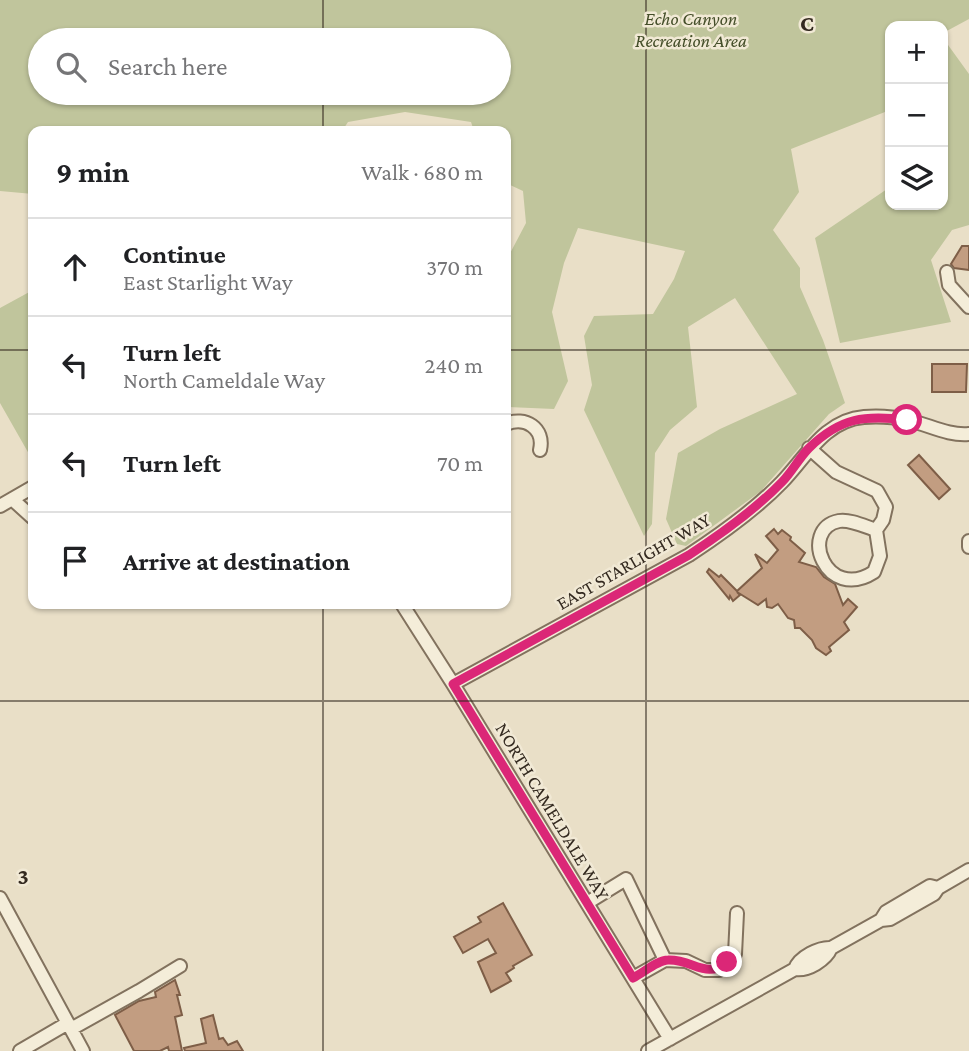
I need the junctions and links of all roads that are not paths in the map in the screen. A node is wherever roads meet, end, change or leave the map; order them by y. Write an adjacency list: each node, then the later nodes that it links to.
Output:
1 (947, 272): 2 (street)
2 (969, 307)
3 (511, 422): 6 (street)
4 (969, 436): 5 (street, EAST STARLIGHT WAY)
5 (809, 448): 10 (street); 14 (street, EAST STARLIGHT WAY)
6 (540, 450)
7 (28, 490): 8 (street)
8 (6, 502): 9 (street)
9 (28, 515)
10 (876, 530): 10 (street)
11 (969, 541): 12 (street)
12 (969, 547)
13 (405, 609): 14 (street, NORTH CAMELDALE WAY)
14 (453, 684): 17 (street, NORTH CAMELDALE WAY)
15 (969, 870): 23 (street)
16 (0, 898): 22 (street)
17 (587, 902): 19 (street); 21 (street, NORTH CAMELDALE WAY)
18 (737, 913): 19 (street)
19 (665, 960): 21 (street)
20 (180, 966): 22 (street)
21 (633, 978): 23 (street, NORTH CAMELDALE WAY)
22 (69, 1026): 24 (street); 25 (street)
23 (670, 1039): 26 (street)
24 (20, 1051)
25 (83, 1051)
26 (648, 1051)

